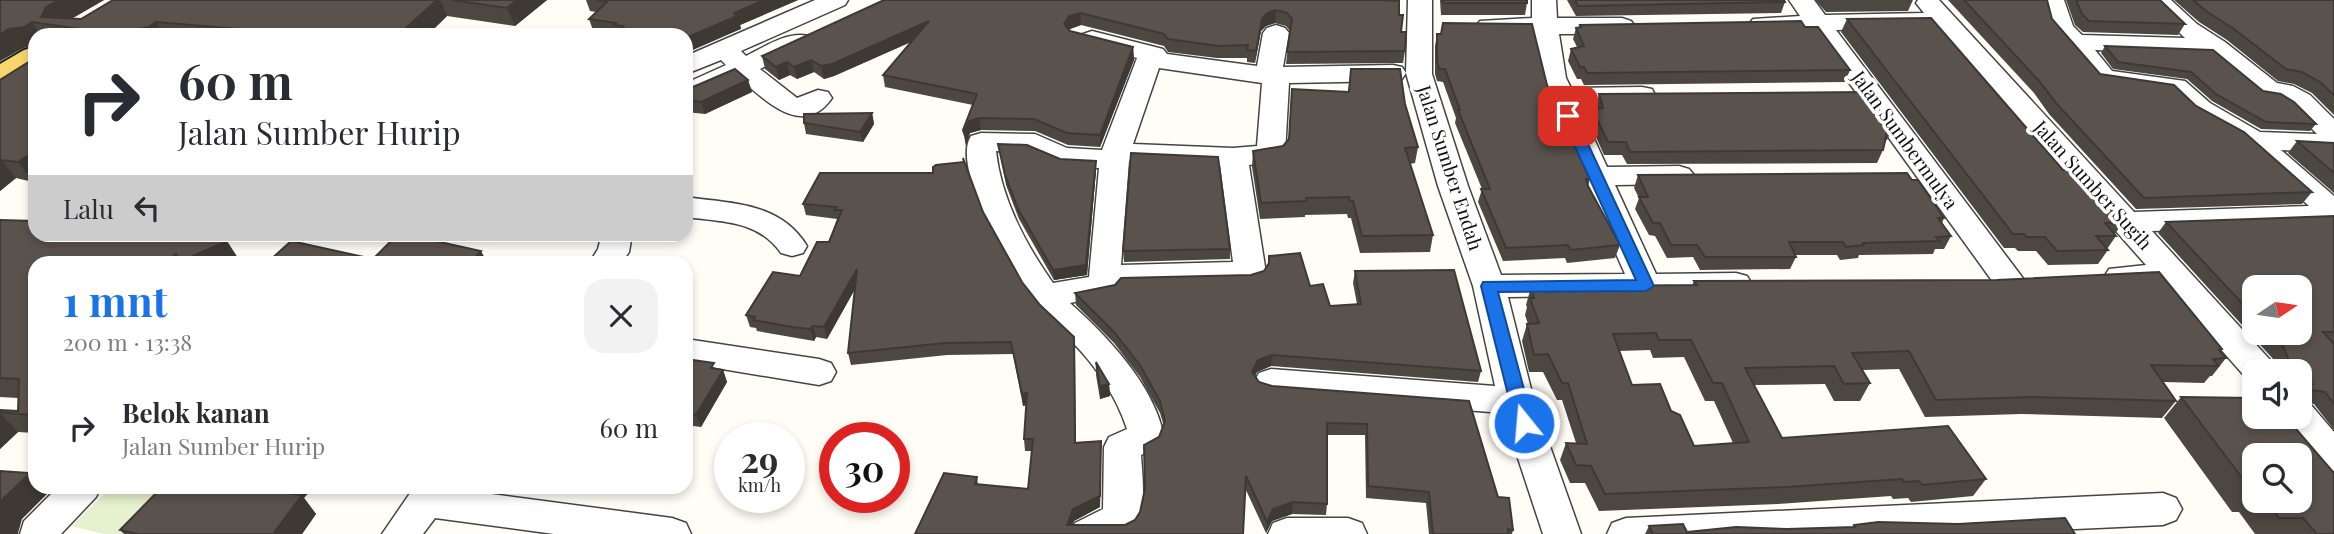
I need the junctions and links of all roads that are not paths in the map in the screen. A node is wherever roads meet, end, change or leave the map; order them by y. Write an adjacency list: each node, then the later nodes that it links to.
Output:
1 (1801, 0): 8 (street, Jalan Sumbermulya)
2 (2158, 0): 14 (street)
3 (2053, 2): 13 (street)
4 (843, 8): 16 (street)
5 (1933, 10): 8 (street); 35 (street, Jalan Sumber Sugih)
6 (1544, 13): 7 (street); 10 (street); 24 (street)
7 (1438, 19): 19 (street, Jalan Sumber Endah)
8 (1818, 23): 9 (street); 40 (street, Jalan Sumbermulya)
9 (1734, 24)
10 (1650, 26)
11 (1276, 33): 20 (street)
12 (1080, 36): 15 (street)
13 (2075, 42): 14 (street); 27 (street)
14 (2216, 47): 26 (street)
15 (1157, 52): 20 (street); 29 (street)
16 (734, 59): 18 (street); 22 (street); 25 (street)
17 (28, 61): 21 (main road)
18 (693, 65)
19 (1419, 74): 20 (street); 42 (street, Jalan Sumber Endah)
20 (1272, 75): 30 (street)
21 (0, 78)
22 (693, 88)
23 (1668, 95): 24 (street)
24 (1559, 96): 32 (street)
25 (818, 98)
26 (2334, 135)
27 (2253, 140): 28 (street); 34 (street)
28 (2334, 142)
29 (1115, 156): 30 (street); 38 (street); 44 (street)
30 (1233, 157): 38 (street)
31 (1706, 175): 32 (street)
32 (1595, 176): 43 (street)
33 (693, 208): 36 (street)
34 (2334, 213): 35 (street)
35 (2127, 222): 37 (street, Jalan Sumber Sugih)
36 (792, 246)
37 (2174, 275): 39 (street); 46 (street, Jalan Sumber Sugih)
38 (1105, 276): 44 (street)
39 (2092, 278)
40 (1967, 281)
41 (1772, 284): 43 (street)
42 (1489, 286): 43 (street); 49 (street, Jalan Sumber Endah)
43 (1646, 286)
44 (1045, 296): 58 (street)
45 (693, 352): 47 (street)
46 (2249, 359)
47 (819, 372)
48 (1271, 382): 49 (street)
49 (1516, 401): 61 (street, Jalan Sumber Endah)
50 (2310, 429): 51 (street)
51 (2334, 457)
52 (75, 494): 55 (street)
53 (431, 494): 56 (street); 57 (street)
54 (2163, 509): 62 (street)
55 (41, 534)
56 (401, 534)
57 (672, 534)
58 (1089, 534)
59 (1287, 534): 60 (street)
60 (1348, 534)
61 (1562, 534)
62 (1626, 534)

